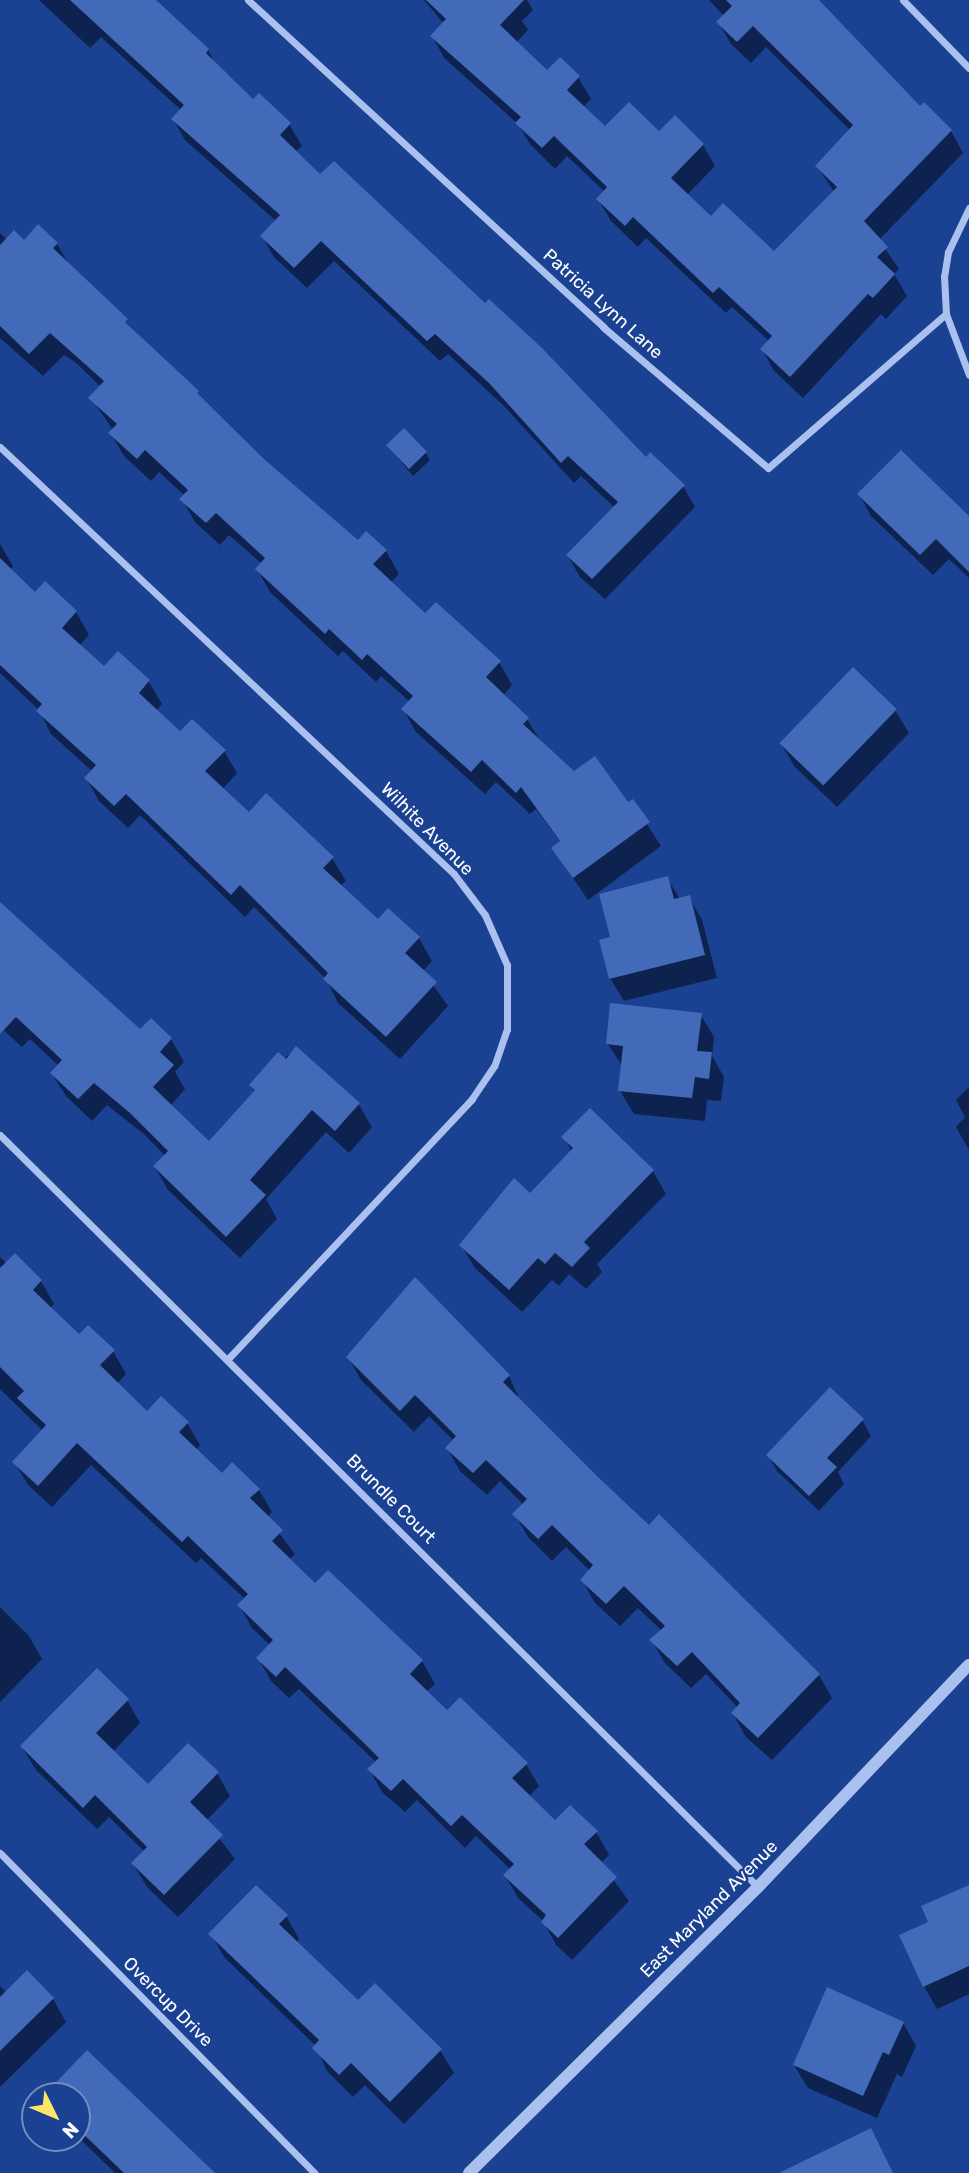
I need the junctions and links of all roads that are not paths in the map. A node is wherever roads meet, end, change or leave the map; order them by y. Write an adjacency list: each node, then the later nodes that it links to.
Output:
1 (248, 0): 5 (street, Patricia Lynn Lane)
2 (903, 0): 3 (street)
3 (969, 68)
4 (969, 208): 5 (street)
5 (946, 314): 6 (street)
6 (969, 375)
7 (0, 447): 9 (street, Wilhite Avenue)
8 (0, 1135): 9 (street, Brundle Court)
9 (228, 1359): 12 (street, Brundle Court)
10 (969, 1665): 12 (street, East Maryland Avenue)
11 (0, 1853): 13 (street, Overcup Drive)
12 (758, 1886): 14 (street, East Maryland Avenue)
13 (315, 2173)
14 (470, 2173)

